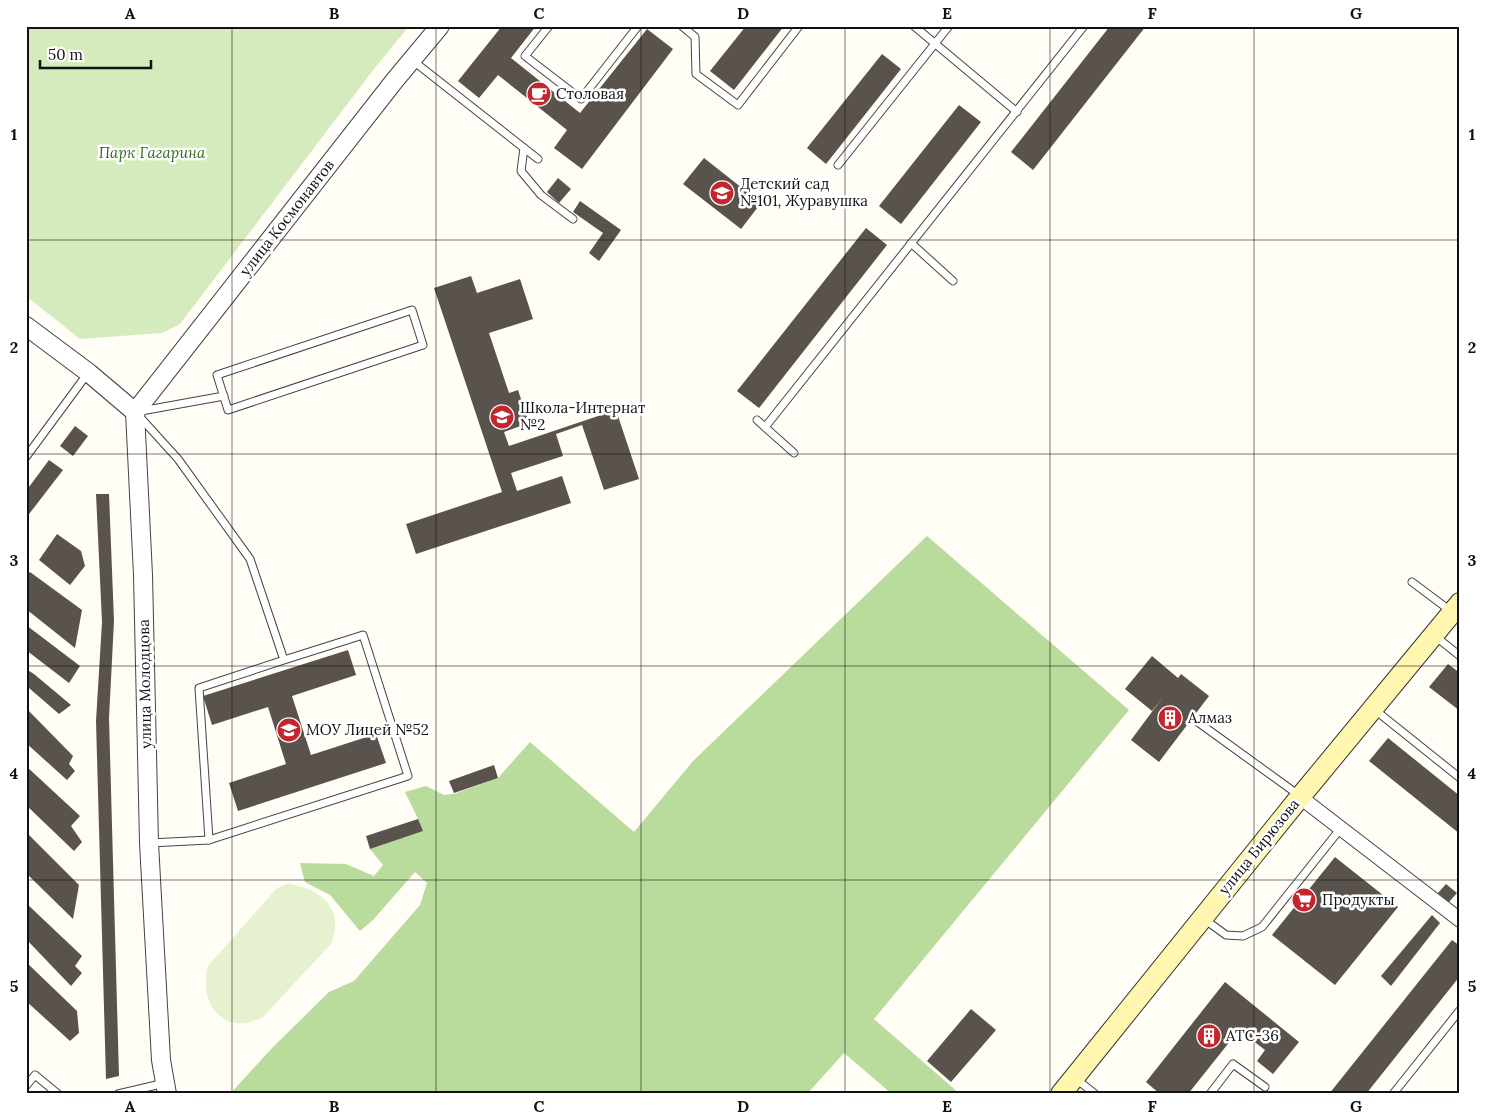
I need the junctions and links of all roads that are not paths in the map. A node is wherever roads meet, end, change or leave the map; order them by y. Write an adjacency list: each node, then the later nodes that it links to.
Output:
1 (440, 26): 10 (street, улица Космонавтов)
2 (549, 26): 3 (lane)
3 (638, 26)
4 (682, 26): 5 (lane)
5 (799, 26)
6 (914, 26): 9 (lane)
7 (949, 26): 9 (lane)
8 (1084, 26): 11 (lane)
9 (935, 44): 11 (lane); 14 (lane)
10 (411, 59): 12 (lane); 21 (street, улица Космонавтов)
11 (1017, 112): 16 (lane)
12 (524, 148): 13 (lane); 15 (lane)
13 (538, 159)
14 (838, 165)
15 (573, 219)
16 (911, 244): 17 (lane); 23 (lane)
17 (953, 281)
18 (26, 326): 19 (street)
19 (89, 373): 21 (street); 25 (lane)
20 (224, 396): 20 (lane); 21 (lane)
21 (136, 412): 30 (lane); 37 (street, улица Молодцова)
22 (757, 420): 23 (lane)
23 (766, 426): 24 (lane)
24 (794, 453)
25 (26, 457)
26 (1412, 582): 27 (lane)
27 (1456, 607): 28 (main road, улица Бирюзова)
28 (1434, 635): 29 (lane); 31 (main road, улица Бирюзова)
29 (1459, 654)
30 (284, 660): 36 (lane); 36 (lane)
31 (1373, 708): 33 (lane); 34 (main road, улица Бирюзова)
32 (1195, 720): 34 (lane)
33 (1460, 778)
34 (1300, 797): 35 (street); 38 (main road, улица Бирюзова)
35 (1340, 828): 38 (lane); 39 (street)
36 (209, 840): 37 (lane)
37 (149, 843): 44 (street, улица Молодцова)
38 (1203, 918): 41 (main road, улица Бирюзова)
39 (1460, 920)
40 (1460, 1010): 50 (lane)
41 (1074, 1077): 47 (main road, улица Бирюзова); 48 (lane)
42 (26, 1086): 45 (lane)
43 (1265, 1087): 49 (lane)
44 (166, 1088): 46 (lane)
45 (58, 1094)
46 (118, 1094)
47 (1061, 1094)
48 (1095, 1094)
49 (1210, 1094)
50 (1393, 1094)

